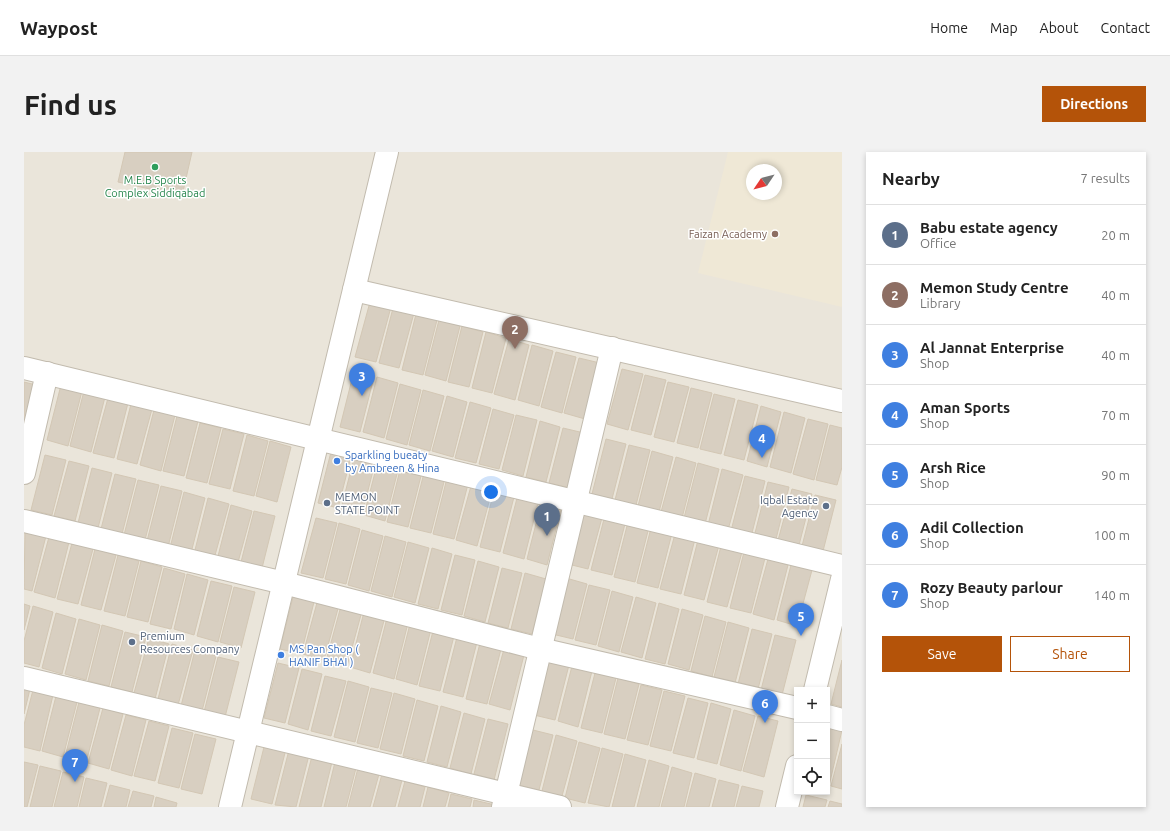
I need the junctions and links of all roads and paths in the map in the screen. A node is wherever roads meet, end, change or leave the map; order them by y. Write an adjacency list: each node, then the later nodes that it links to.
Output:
1 (387, 152): 2 (street)
2 (354, 290): 3 (street); 7 (street)
3 (612, 348): 6 (street); 9 (street)
4 (24, 368): 5 (street)
5 (47, 373): 7 (street); 8 (street)
6 (842, 401)
7 (318, 438): 9 (street); 13 (street)
8 (24, 473)
9 (576, 500): 11 (street); 14 (street)
10 (24, 521): 13 (street)
11 (842, 566)
12 (842, 579): 16 (street)
13 (284, 583): 14 (street); 20 (street)
14 (540, 649): 17 (street); 22 (street)
15 (24, 678): 20 (street)
16 (816, 687)
17 (794, 707)
18 (830, 717): 19 (street)
19 (842, 720)
20 (248, 731): 22 (street); 23 (street)
21 (794, 778): 25 (street)
22 (504, 801): 24 (street)
23 (230, 807)
24 (560, 807)
25 (787, 807)

